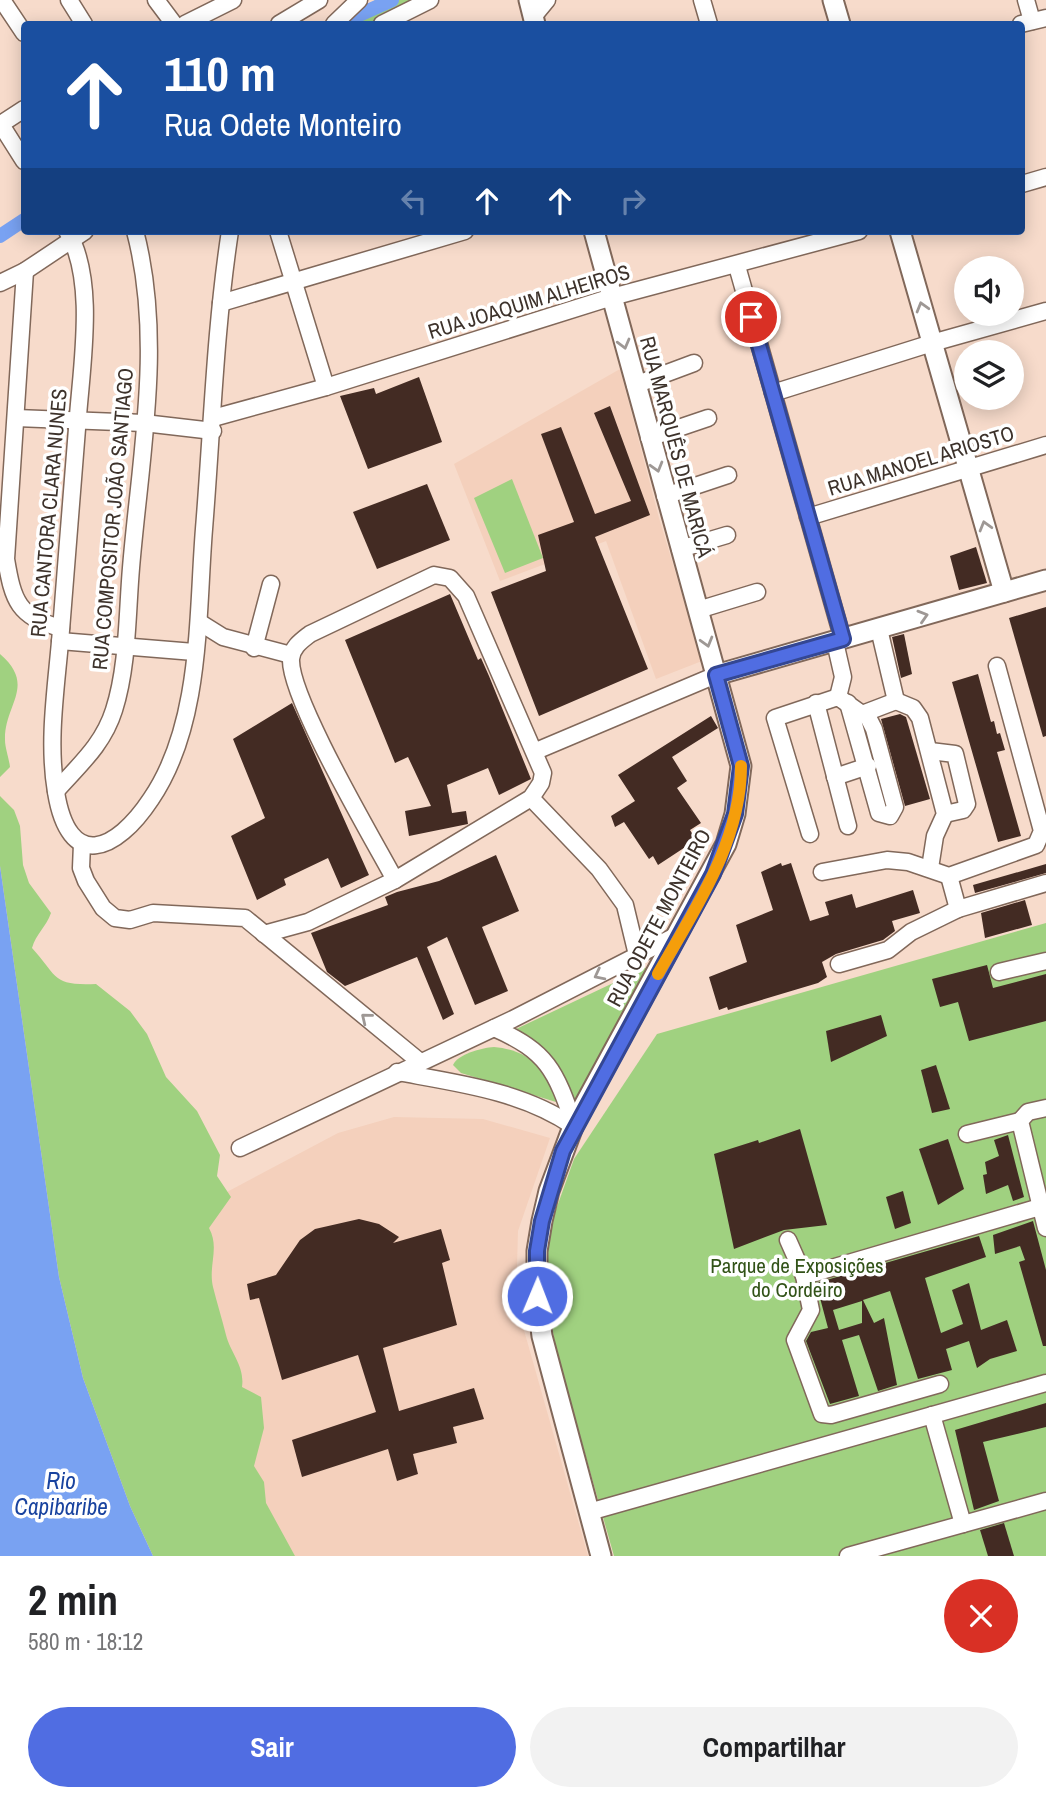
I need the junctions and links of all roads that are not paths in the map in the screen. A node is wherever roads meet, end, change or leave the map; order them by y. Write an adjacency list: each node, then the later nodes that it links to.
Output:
1 (69, 0): 14 (street)
2 (156, 0): 15 (street)
3 (232, 0): 16 (street)
4 (319, 0): 12 (street)
5 (359, 0): 18 (street)
6 (430, 0): 19 (street)
7 (547, 0): 13 (street)
8 (702, 0): 20 (street)
9 (833, 0): 21 (main road)
10 (1026, 0): 22 (street)
11 (5, 3): 23 (street)
12 (295, 6): 17 (street)
13 (532, 14)
14 (81, 21)
15 (171, 21)
16 (177, 21)
17 (282, 21)
18 (337, 21)
19 (388, 21)
20 (708, 21)
21 (835, 21)
22 (1033, 21)
23 (21, 28)
24 (21, 111): 25 (street)
25 (0, 123): 26 (street)
26 (21, 156)
27 (1046, 177): 28 (street)
28 (1025, 183)
29 (73, 235): 39 (street)
30 (74, 235): 52 (street, RUA CANTORA CLARA NUNES)
31 (136, 235): 53 (street, RUA COMPOSITOR JOÃO SANTIAGO)
32 (230, 235): 43 (street)
33 (279, 235): 40 (street)
34 (452, 235): 40 (street)
35 (595, 235): 42 (main road, RUA MARQUÊS DE MARICÁ)
36 (845, 235): 38 (street, RUA JOAQUIM ALHEIROS)
37 (901, 235): 45 (main road, one-way to 37)
38 (737, 266): 42 (street, RUA JOAQUIM ALHEIROS); 49 (street)
39 (25, 271): 41 (street); 50 (street)
40 (296, 281): 43 (street); 48 (street)
41 (0, 283)
42 (612, 297): 47 (main road, RUA MARQUÊS DE MARICÁ, one-way to 47); 48 (street, RUA JOAQUIM ALHEIROS)
43 (221, 303): 54 (street)
44 (1046, 311): 45 (street)
45 (932, 342): 49 (street); 58 (main road)
46 (694, 363): 47 (street)
47 (635, 384): 55 (main road, RUA MARQUÊS DE MARICÁ)
48 (326, 387): 54 (street, RUA JOAQUIM ALHEIROS)
49 (773, 393): 61 (street)
50 (16, 418): 52 (street); 57 (street)
51 (708, 418): 55 (street)
52 (78, 420): 53 (street); 71 (street, RUA CANTORA CLARA NUNES)
53 (144, 423): 54 (street); 73 (street, RUA COMPOSITOR JOÃO SANTIAGO)
54 (213, 425): 69 (street)
55 (649, 438): 60 (main road, RUA MARQUÊS DE MARICÁ, one-way to 60)
56 (1046, 445): 58 (street, RUA MANOEL ARIOSTO)
57 (6, 451): 71 (street)
58 (968, 468): 61 (street, RUA MANOEL ARIOSTO); 67 (main road, one-way to 58)
59 (728, 475): 60 (street)
60 (665, 496): 63 (main road, RUA MARQUÊS DE MARICÁ)
61 (808, 517): 72 (street)
62 (727, 535): 63 (street)
63 (680, 549): 68 (main road, RUA MARQUÊS DE MARICÁ)
64 (1046, 580): 67 (main road)
65 (271, 584): 74 (street)
66 (757, 592): 68 (street)
67 (1004, 592): 70 (main road, one-way to 67)
68 (698, 610): 78 (main road, RUA MARQUÊS DE MARICÁ, one-way to 78)
69 (199, 622): 74 (street); 75 (street)
70 (879, 629): 72 (main road); 80 (street)
71 (61, 635): 73 (street); 87 (street, RUA CANTORA CLARA NUNES)
72 (839, 641): 78 (main road); 79 (street)
73 (124, 645): 75 (street); 87 (street, RUA COMPOSITOR JOÃO SANTIAGO)
74 (254, 648): 76 (street)
75 (194, 652): 92 (street)
76 (291, 655): 83 (street); 96 (street)
77 (998, 666): 95 (street)
78 (716, 675): 83 (street); 99 (main road, RUA ODETE MONTEIRO)
79 (843, 700): 81 (street); 82 (street); 85 (street)
80 (896, 701): 82 (street); 84 (street)
81 (816, 703): 86 (street); 91 (street)
82 (866, 713): 85 (street)
83 (536, 751): 88 (street)
84 (930, 751): 89 (street); 89 (street)
85 (867, 766): 86 (street)
86 (835, 777): 90 (street)
87 (55, 791): 92 (street, RUA CANTORA CLARA NUNES)
88 (531, 799): 96 (street); 101 (street)
89 (945, 814): 93 (street)
90 (848, 826)
91 (810, 834)
92 (82, 844): 100 (street)
93 (930, 868): 94 (street); 95 (street)
94 (822, 872)
95 (949, 876): 98 (street)
96 (395, 880): 100 (street)
97 (1046, 883): 98 (street)
98 (958, 909): 103 (street)
99 (681, 933): 101 (street); 110 (main road, RUA ODETE MONTEIRO)
100 (264, 934): 106 (street, one-way to 100)
101 (637, 955): 105 (street, one-way to 105)
102 (1046, 961): 104 (street)
103 (839, 964)
104 (999, 972)
105 (494, 1028): 106 (street); 110 (street)
106 (419, 1061): 107 (street)
107 (397, 1072): 110 (street); 112 (street)
108 (1046, 1108): 109 (street)
109 (1020, 1121): 111 (street); 113 (street)
110 (574, 1125): 121 (main road, RUA ODETE MONTEIRO)
111 (967, 1134)
112 (240, 1148)
113 (1040, 1207): 114 (street); 116 (street)
114 (1046, 1228)
115 (788, 1240): 116 (street)
116 (804, 1276): 118 (street)
117 (1046, 1383): 119 (street)
118 (940, 1384)
119 (933, 1415): 121 (street); 122 (street)
120 (1046, 1501): 122 (street)
121 (589, 1512): 123 (main road, RUA ODETE MONTEIRO)
122 (963, 1524): 124 (street)
123 (601, 1556)
124 (848, 1556)

